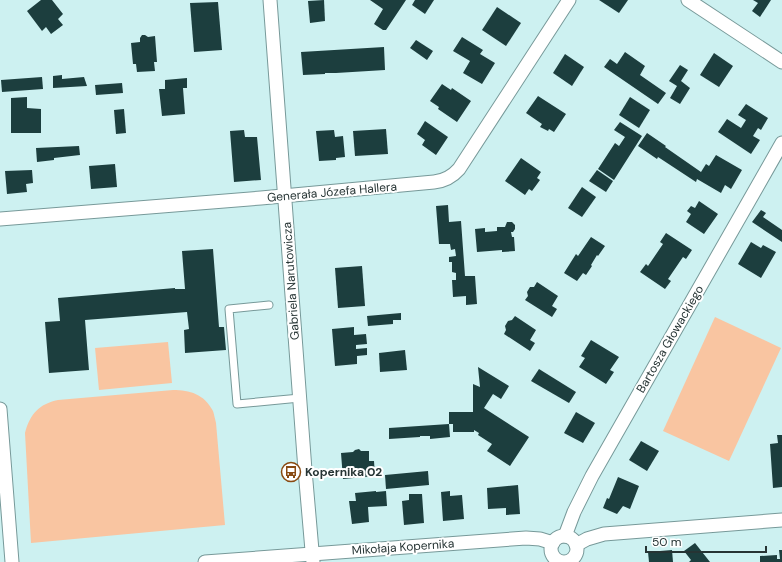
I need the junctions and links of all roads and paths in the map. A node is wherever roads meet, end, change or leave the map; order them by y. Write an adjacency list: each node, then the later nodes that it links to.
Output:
1 (270, 0): 6 (street, Gabriela Narutowicza)
2 (570, 0): 6 (street, Generała Józefa Hallera)
3 (688, 0): 4 (street)
4 (782, 62)
5 (782, 144): 12 (street, Bartosza Głowackiego)
6 (285, 196): 7 (street, Generała Józefa Hallera); 9 (street, Gabriela Narutowicza)
7 (0, 219)
8 (270, 306): 9 (lane)
9 (300, 398): 15 (street, Gabriela Narutowicza)
10 (0, 409): 18 (street)
11 (782, 520): 14 (street)
12 (565, 536): 13 (street); 14 (street)
13 (553, 542): 15 (street, Mikołaja Kopernika); 16 (street)
14 (576, 545): 17 (street)
15 (313, 558): 19 (street, Mikołaja Kopernika)
16 (555, 560): 17 (street)
17 (574, 560)
18 (12, 562)
19 (205, 562)

